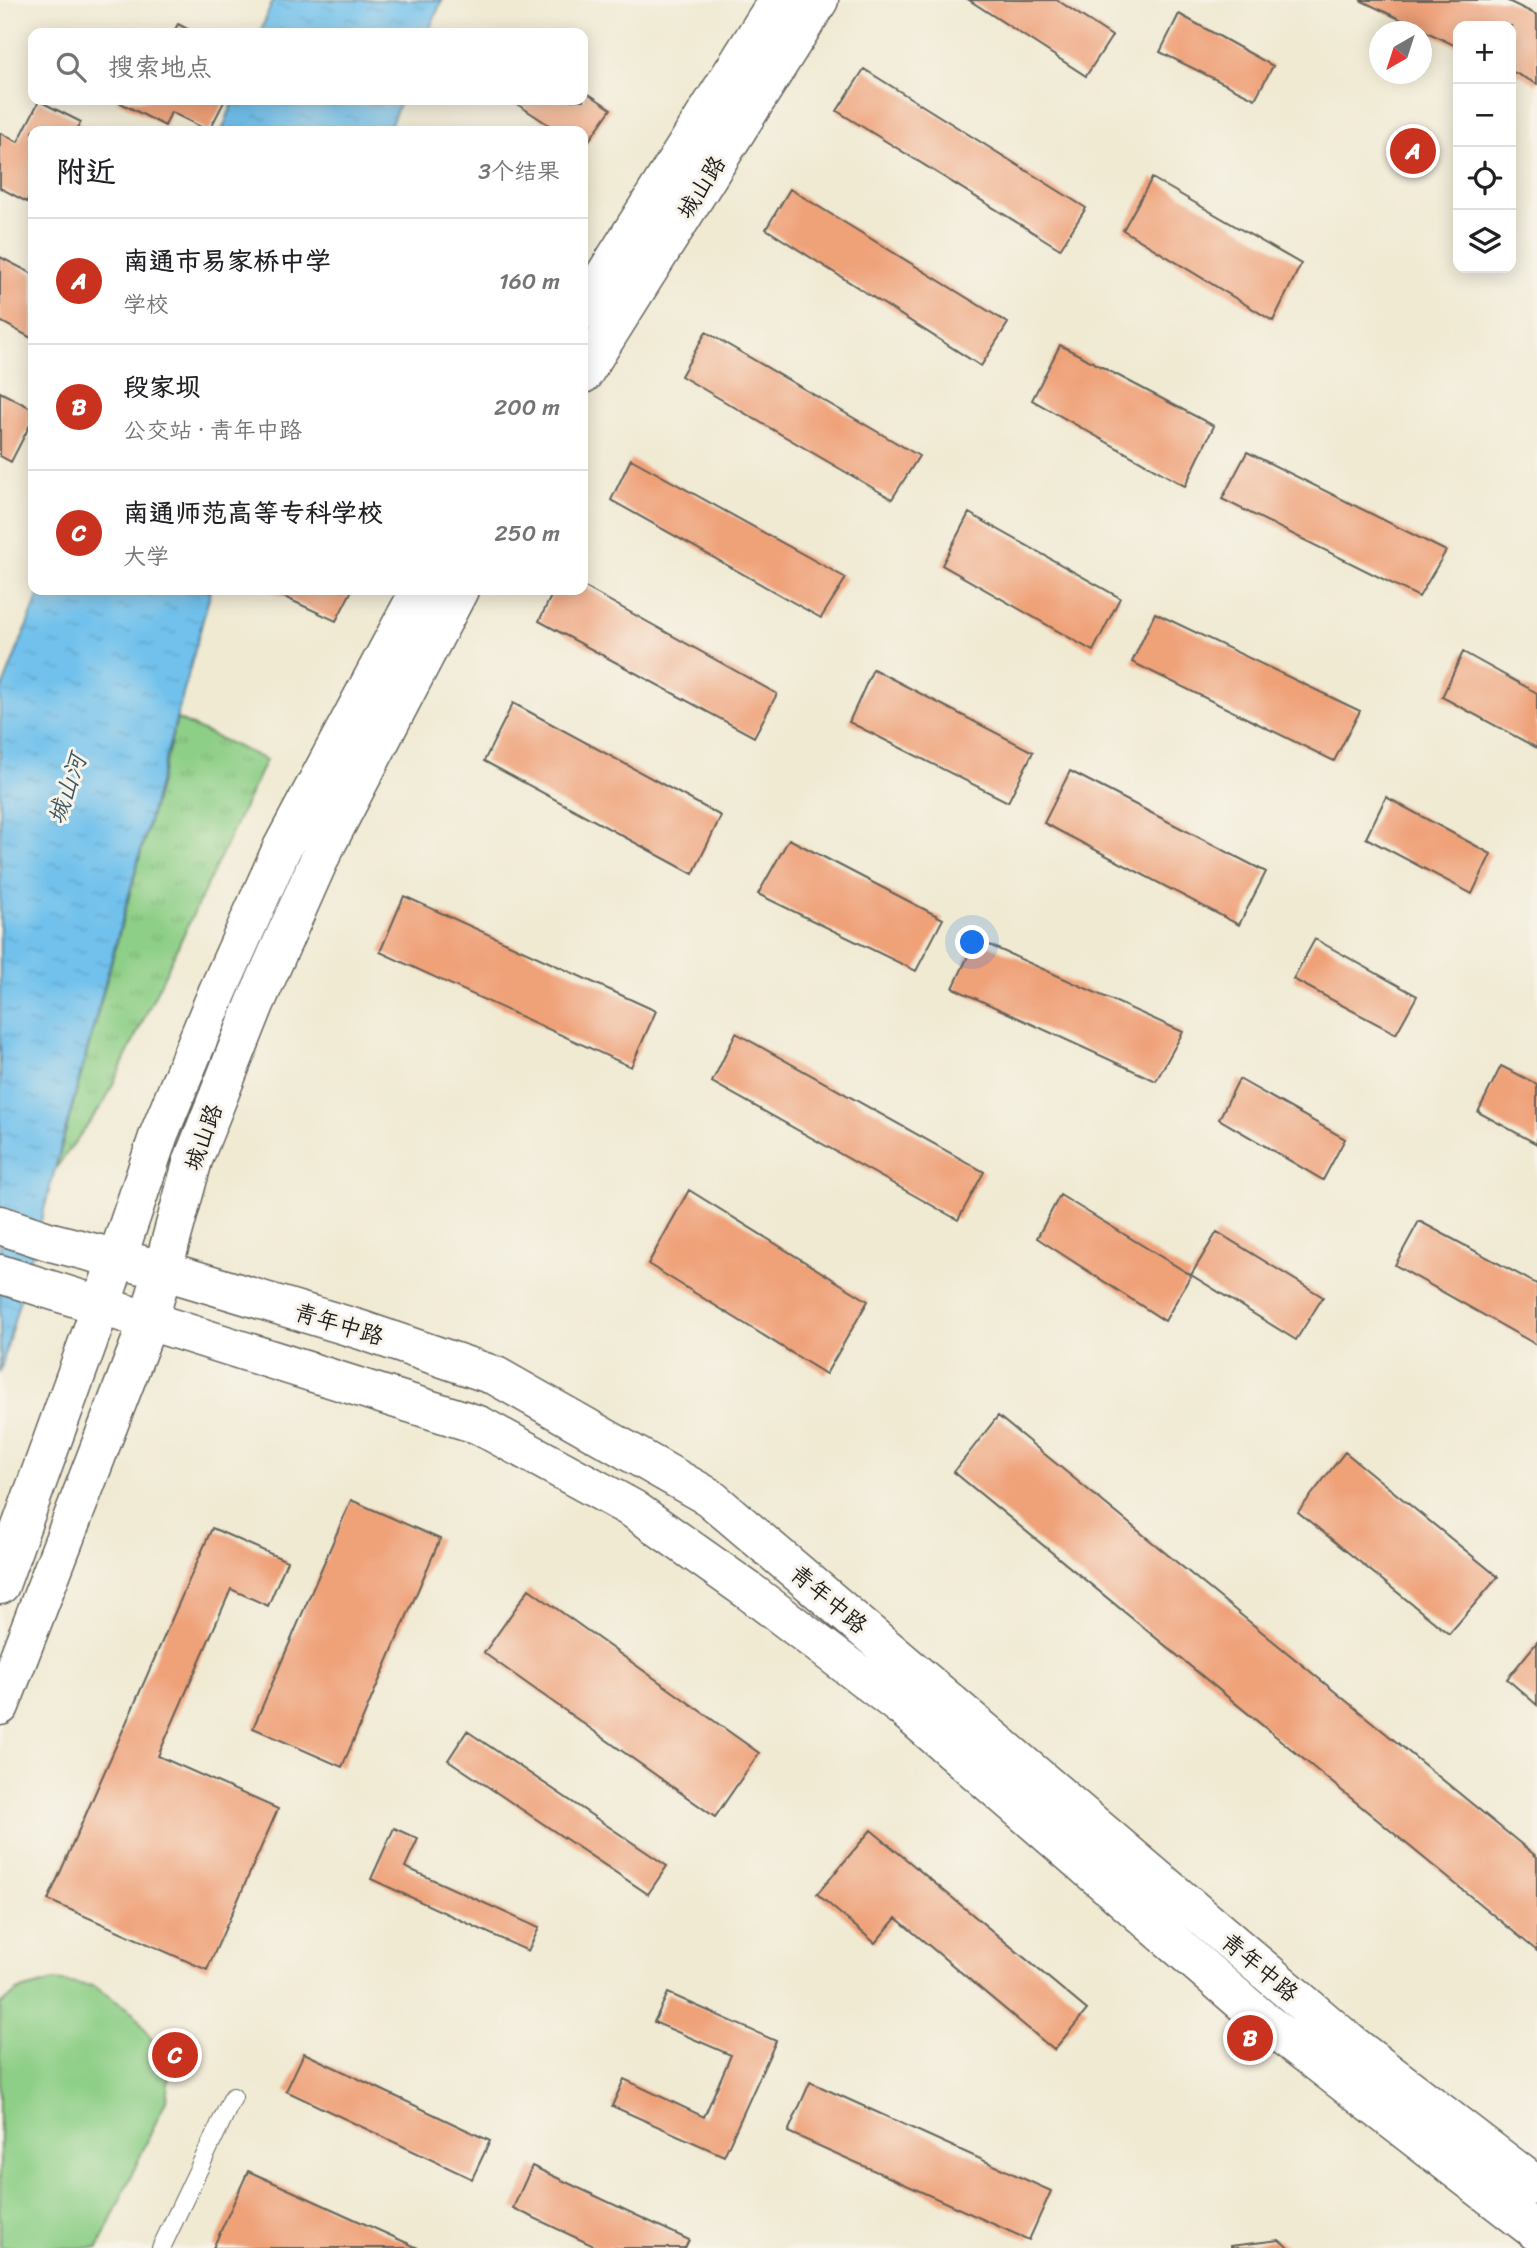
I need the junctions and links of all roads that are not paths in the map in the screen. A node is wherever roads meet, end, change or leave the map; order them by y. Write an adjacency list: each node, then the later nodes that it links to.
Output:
1 (778, 0): 3 (main road, 城山路)
2 (819, 0): 4 (main road, 城山路)
3 (588, 302)
4 (588, 366)
5 (417, 595): 8 (main road, 城山路)
6 (456, 595): 9 (main road, 城山路)
7 (0, 1225): 8 (main road, 青年中路)
8 (117, 1257): 9 (main road, 青年中路); 11 (main road, 城山路)
9 (162, 1270): 12 (main road, 城山路); 16 (main road, 青年中路)
10 (0, 1274): 11 (main road, 青年中路)
11 (101, 1306): 12 (main road, 青年中路); 13 (main road, 城山路)
12 (149, 1320): 14 (main road, 城山路); 17 (main road, 青年中路)
13 (0, 1586)
14 (0, 1706)
15 (233, 2097): 18 (lane)
16 (1537, 2186)
17 (1537, 2232)
18 (161, 2248)

